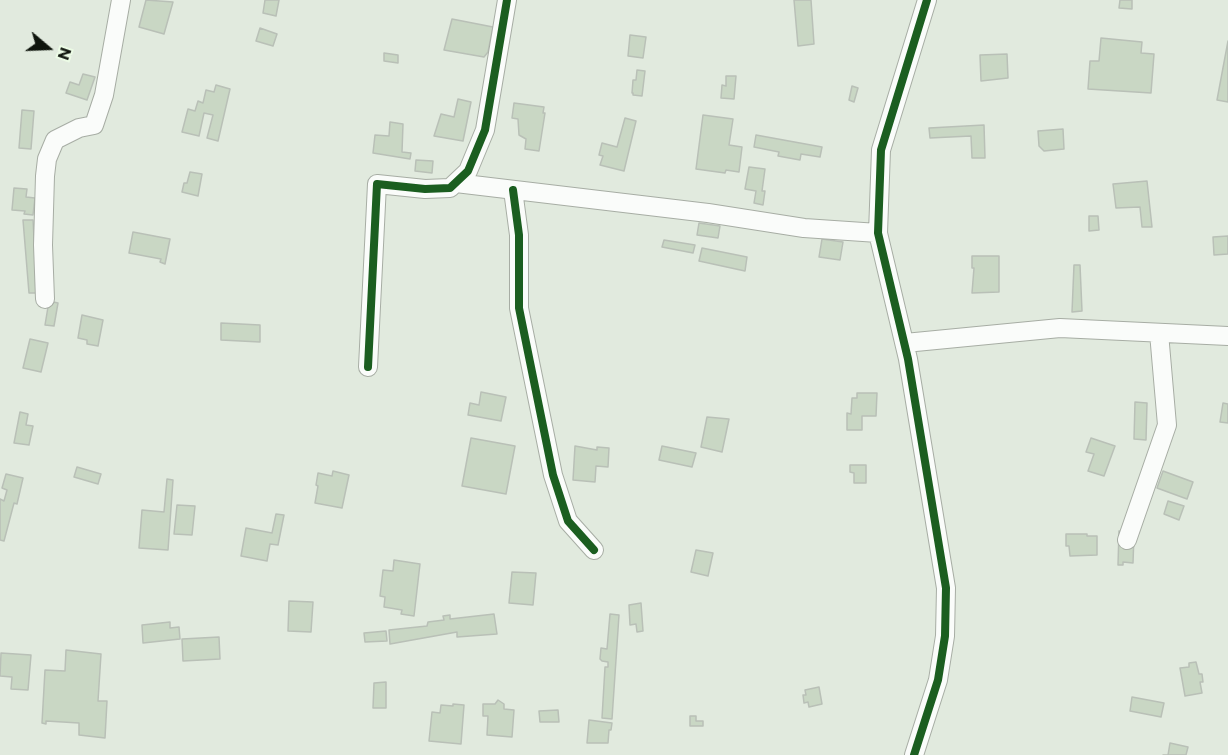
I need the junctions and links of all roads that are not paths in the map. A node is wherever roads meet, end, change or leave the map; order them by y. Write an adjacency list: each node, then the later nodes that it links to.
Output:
1 (121, 0): 7 (street)
2 (507, 0): 4 (street)
3 (927, 0): 6 (street)
4 (456, 183): 5 (street); 11 (street)
5 (513, 189): 6 (street); 13 (street)
6 (879, 237): 10 (street)
7 (45, 299)
8 (1159, 333): 9 (street); 10 (street); 12 (street)
9 (1228, 336)
10 (904, 343): 14 (street)
11 (368, 367)
12 (1127, 540)
13 (594, 550)
14 (914, 755)

